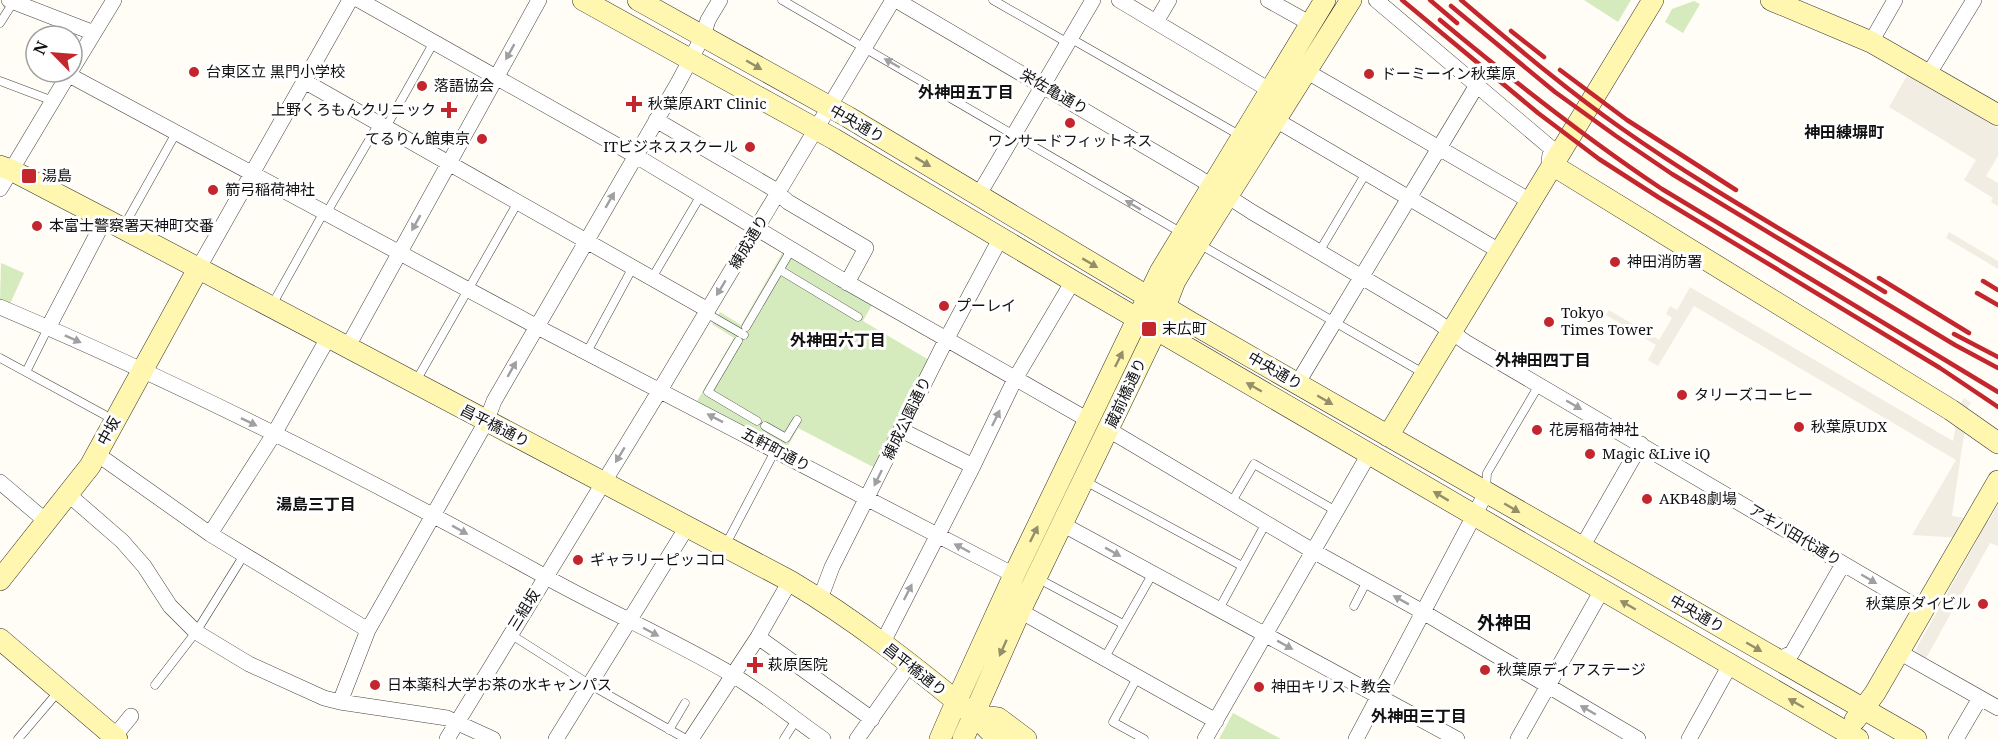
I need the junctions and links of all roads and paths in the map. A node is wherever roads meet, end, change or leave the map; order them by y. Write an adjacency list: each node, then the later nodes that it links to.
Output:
1 (114, 0): 26 (street)
2 (350, 0): 39 (street)
3 (359, 0): 29 (street)
4 (539, 0): 36 (street, one-way to 36)
5 (583, 0): 33 (main road, 中央通り)
6 (638, 0): 27 (main road, 中央通り)
7 (720, 0): 27 (street)
8 (782, 0): 31 (lane)
9 (895, 0): 31 (street, 練成通り); 41 (street, 栄佐亀通り)
10 (993, 0): 28 (lane)
11 (1093, 0): 28 (street)
12 (1119, 0): 23 (street)
13 (1169, 0): 23 (street)
14 (1268, 0): 25 (street)
15 (1325, 0): 25 (main road, 蔵前橋通り)
16 (1351, 0): 34 (main road, 蔵前橋通り)
17 (1376, 0): 42 (street)
18 (1653, 0): 57 (main road)
19 (1772, 0): 30 (main road)
20 (1895, 0): 30 (street)
21 (1974, 0): 35 (street)
22 (12, 1): 24 (lane); 26 (street)
23 (1156, 22): 43 (street)
24 (0, 23)
25 (1311, 24): 43 (main road, 蔵前橋通り)
26 (94, 33): 32 (street)
27 (703, 36): 33 (street); 45 (main road, 中央通り, one-way to 45)
28 (1069, 41): 41 (street); 53 (lane)
29 (434, 42): 36 (street); 49 (lane)
30 (1871, 42): 35 (main road)
31 (865, 48): 45 (street, 練成通り); 52 (lane, one-way to 31)
32 (84, 49)
33 (690, 60): 47 (street); 50 (main road, 中央通り)
34 (1306, 70): 48 (main road, 蔵前橋通り); 54 (street)
35 (1928, 75): 46 (main road)
36 (496, 77): 55 (street); 56 (street)
37 (84, 80): 51 (street, 五軒町通り)
38 (0, 81): 44 (lane)
39 (304, 81): 49 (street); 60 (street)
40 (63, 84): 44 (street)
41 (1043, 85): 52 (street); 62 (street, 栄佐亀通り)
42 (1477, 85): 54 (street); 57 (street)
43 (1271, 91): 53 (main road, 蔵前橋通り)
44 (53, 101): 58 (street)
45 (830, 107): 50 (street, 練成通り); 65 (main road, 中央通り, one-way to 65)
46 (1998, 115)
47 (656, 120): 55 (street); 63 (street)
48 (1275, 120): 59 (street); 62 (main road, 蔵前橋通り)
49 (382, 125): 56 (street); 69 (lane)
50 (817, 130): 63 (street, 練成通り); 72 (main road, 中央通り)
51 (176, 133): 60 (street, 五軒町通り); 70 (lane)
52 (1014, 134): 65 (street); 73 (lane, one-way to 52)
53 (1242, 137): 62 (main road, 蔵前橋通り)
54 (1439, 148): 66 (street); 68 (street)
55 (636, 156): 64 (street); 74 (street, one-way to 55)
56 (449, 163): 67 (street); 78 (street, one-way to 78)
57 (1554, 166): 68 (main road); 121 (main road)
58 (6, 168): 61 (street); 70 (main road, 昌平橋通り)
59 (1366, 173): 66 (street); 76 (lane)
60 (251, 174): 69 (street, 五軒町通り); 80 (street)
61 (0, 189)
62 (1219, 191): 73 (main road, 蔵前橋通り); 76 (street, 栄佐亀通り)
63 (779, 192): 71 (street, 練成通り); 85 (street)
64 (701, 195): 71 (street); 83 (lane)
65 (978, 196): 87 (main road, 中央通り, one-way to 87)
66 (1409, 198): 77 (street); 82 (street)
67 (519, 202): 74 (street); 86 (lane)
68 (1532, 202): 77 (main road)
69 (324, 213): 78 (street, 五軒町通り); 89 (lane)
70 (113, 224): 80 (main road, 昌平橋通り); 95 (street)
71 (756, 230): 75 (street); 90 (street, 練成通り, one-way to 90)
72 (1000, 239): 84 (main road, 中央通り); 100 (street, 練成公園通り)
73 (1190, 239): 87 (main road, 蔵前橋通り); 93 (lane)
74 (586, 241): 79 (street); 94 (street)
75 (792, 250): 81 (lane); 85 (street)
76 (1319, 252): 82 (street, アキバ田代通り)
77 (1501, 252): 97 (main road)
78 (399, 253): 86 (street, 五軒町通り); 101 (street)
79 (633, 267): 83 (street); 102 (lane)
80 (198, 269): 89 (main road, 昌平橋通り); 104 (main road, 中坂)
81 (780, 270): 91 (lane); 98 (lane)
82 (1362, 277): 93 (street); 97 (street, アキバ田代通り)
83 (652, 278): 90 (street)
84 (1073, 281): 92 (main road, 中央通り); 107 (street)
85 (846, 283): 100 (street)
86 (469, 290): 94 (street, 五軒町通り); 108 (lane)
87 (1157, 303): 92 (main road, 蔵前橋通り); 96 (main road, 蔵前橋通り); 109 (main road, 中央通り)
88 (0, 307): 95 (street)
89 (271, 307): 99 (main road, 昌平橋通り)
90 (707, 311): 98 (lane); 111 (street, 練成通り)
91 (858, 316)
92 (1138, 319): 96 (main road, 中央通り); 116 (main road, 蔵前橋通り, one-way to 92)
93 (1335, 321): 106 (lane); 109 (street)
94 (537, 326): 102 (street, 五軒町通り); 115 (street, one-way to 94)
95 (48, 328): 104 (street, one-way to 104); 105 (lane)
96 (1156, 330): 116 (main road, 蔵前橋通り); 125 (main road, 中央通り, one-way to 96)
97 (1452, 332): 106 (main road); 110 (street, アキバ田代通り)
98 (743, 334): 114 (lane)
99 (328, 338): 101 (main road, 昌平橋通り); 119 (street)
100 (946, 340): 107 (street); 118 (street, 練成公園通り)
101 (347, 348): 108 (main road, 昌平橋通り)
102 (587, 352): 111 (street, 五軒町通り)
103 (0, 358): 105 (lane)
104 (142, 370): 113 (main road, 中坂); 119 (street, one-way to 119)
105 (26, 372): 113 (lane)
106 (1426, 375): 120 (main road)
107 (1015, 379): 116 (street); 126 (street, one-way to 107)
108 (414, 384): 115 (main road, 昌平橋通り)
109 (1297, 384): 120 (main road, 中央通り, one-way to 120)
110 (1539, 385): 122 (street, アキバ田代通り, one-way to 122); 131 (lane)
111 (660, 390): 123 (street, 五軒町通り, one-way to 111); 130 (street, 練成通り, one-way to 130)
112 (797, 420): 117 (lane)
113 (115, 421): 124 (main road, 中坂)
114 (757, 421)
115 (486, 422): 130 (main road, 昌平橋通り); 136 (street)
116 (1099, 425): 127 (main road, 蔵前橋通り); 134 (street); 151 (main road, 蔵前橋通り, one-way to 116)
117 (765, 426)
118 (901, 430): 126 (street); 133 (street, 練成公園通り, one-way to 133)
119 (274, 434): 136 (street); 142 (street)
120 (1388, 436): 131 (main road, 中央通り)
121 (1998, 443)
122 (1641, 444): 145 (street); 148 (street, アキバ田代通り)
123 (776, 449): 133 (street, 五軒町通り); 144 (lane)
124 (97, 454): 132 (main road, 中坂); 142 (street)
125 (1369, 454): 135 (street); 137 (main road, 中央通り, one-way to 125)
126 (973, 466): 143 (street)
127 (1084, 480): 140 (main road, 蔵前橋通り); 149 (lane)
128 (1998, 481): 161 (main road)
129 (0, 482): 138 (street)
130 (604, 482): 141 (main road, 昌平橋通り); 152 (street, 三組坂)
131 (1486, 493): 137 (street); 145 (main road, 中央通り, one-way to 145)
132 (69, 495): 138 (main road, 中坂); 167 (street)
133 (867, 498): 143 (street, 五軒町通り); 158 (street, 練成公園通り)
134 (1231, 503): 135 (lane); 139 (street)
135 (1336, 511): 146 (street)
136 (433, 515): 152 (street, one-way to 152); 166 (street)
137 (1474, 516): 157 (main road, 中央通り); 163 (street)
138 (47, 522): 154 (main road, 中坂)
139 (1266, 523): 146 (street); 149 (lane)
140 (1062, 524): 150 (street, one-way to 150); 153 (main road, 蔵前橋通り)
141 (687, 527): 144 (main road, 昌平橋通り); 164 (street)
142 (210, 534): 147 (street)
143 (938, 535): 151 (street, 五軒町通り, one-way to 143); 172 (street, one-way to 143)
144 (724, 547): 155 (main road, 昌平橋通り)
145 (1582, 547): 175 (main road, 中央通り, one-way to 175)
146 (1312, 551): 156 (street); 169 (street)
147 (244, 555): 166 (street); 167 (lane)
148 (1843, 564): 161 (street, アキバ田代通り, one-way to 161); 175 (street)
149 (1242, 566): 160 (lane)
150 (1153, 573): 160 (street); 165 (lane)
151 (1014, 575): 187 (main road, 蔵前橋通り)
152 (545, 577): 164 (street); 168 (street, 三組坂)
153 (1036, 577): 162 (main road, 蔵前橋通り); 165 (lane)
154 (0, 580)
155 (790, 581): 158 (main road, 昌平橋通り); 170 (street)
156 (1367, 581): 159 (lane); 163 (street, one-way to 156)
157 (1602, 590): 177 (main road, 中央通り, one-way to 157); 182 (street)
158 (820, 599): 172 (main road, 昌平橋通り)
159 (1354, 606)
160 (1218, 609): 169 (street)
161 (1922, 610): 173 (main road)
162 (1020, 611): 174 (street); 191 (main road, 蔵前橋通り, one-way to 191)
163 (1423, 612): 182 (street); 184 (street)
164 (630, 621): 178 (street, one-way to 178); 180 (street)
165 (1123, 624): 174 (lane)
166 (368, 630): 186 (street)
167 (196, 632): 181 (lane); 186 (street)
168 (510, 634): 180 (lane); 196 (street, 三組坂)
169 (1264, 634): 184 (street, one-way to 184); 195 (street)
170 (758, 637): 178 (street); 193 (street)
171 (0, 639): 183 (main road)
172 (882, 644): 176 (main road, 昌平橋通り)
173 (1899, 652): 185 (street); 190 (main road)
174 (1104, 659): 179 (street)
175 (1777, 660): 190 (main road, 中央通り)
176 (909, 665): 187 (main road, 昌平橋通り); 193 (street)
177 (1730, 665): 198 (main road, 中央通り, one-way to 177); 219 (street)
178 (733, 675): 194 (street); 206 (street)
179 (1137, 678): 195 (street); 214 (lane)
180 (590, 684): 197 (lane); 204 (street)
181 (155, 685)
182 (1548, 687): 200 (street, one-way to 182); 218 (street)
183 (59, 691): 199 (main road); 201 (lane)
184 (1378, 696): 216 (street); 217 (street)
185 (1980, 698): 189 (street); 221 (street)
186 (340, 702): 196 (street)
187 (956, 702): 191 (main road, 昌平橋通り); 210 (main road, 蔵前橋通り)
188 (685, 704): 197 (lane)
189 (1998, 708)
190 (1863, 709): 198 (main road); 220 (main road, 中央通り)
191 (973, 715): 211 (main road, 蔵前橋通り); 212 (main road, 昌平橋通り); 213 (main road, 昌平橋通り)
192 (131, 716): 199 (street)
193 (872, 719): 209 (street)
194 (796, 720): 207 (lane); 208 (street)
195 (1216, 721): 215 (street)
196 (457, 723): 202 (street, 三組坂); 203 (street)
197 (669, 730): 205 (lane)
198 (1849, 737)
199 (116, 738)
200 (1633, 738)
201 (18, 739)
202 (447, 739)
203 (493, 739)
204 (556, 739)
205 (686, 739)
206 (692, 739)
207 (784, 739)
208 (823, 739)
209 (858, 739)
210 (940, 739)
211 (963, 739)
212 (998, 739)
213 (1026, 739)
214 (1144, 739)
215 (1205, 739)
216 (1356, 739)
217 (1457, 739)
218 (1518, 739)
219 (1689, 739)
220 (1916, 739)
221 (1956, 739)

